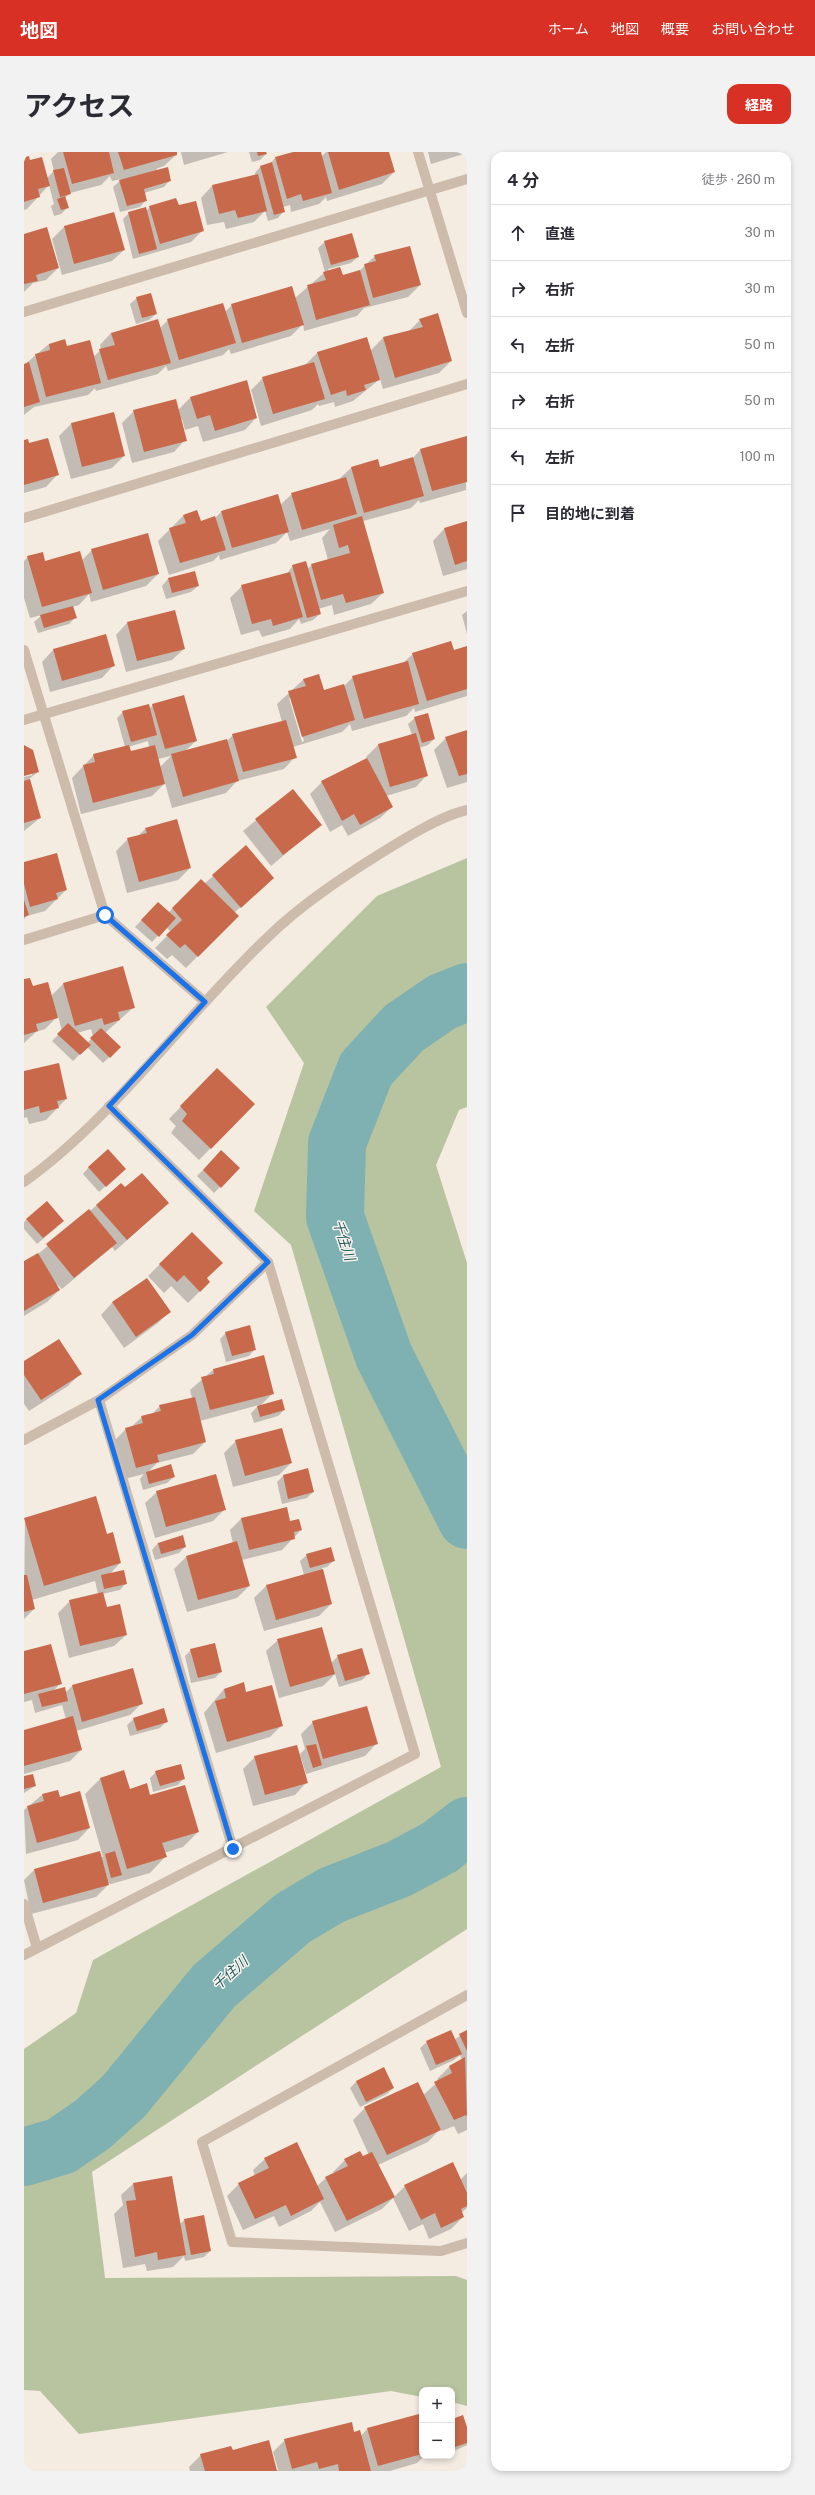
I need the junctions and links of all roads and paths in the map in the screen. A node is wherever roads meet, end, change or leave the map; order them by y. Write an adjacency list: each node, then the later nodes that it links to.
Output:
1 (418, 152): 3 (street)
2 (467, 179): 3 (street)
3 (430, 191): 4 (street); 5 (street)
4 (24, 312)
5 (467, 313)
6 (467, 384): 7 (street)
7 (24, 518)
8 (467, 591): 10 (street)
9 (24, 650): 10 (street)
10 (43, 714): 11 (street); 13 (street)
11 (24, 720)
12 (467, 810): 15 (street)
13 (105, 915): 14 (street); 15 (street)
14 (24, 940)
15 (205, 1002): 16 (street)
16 (109, 1106): 17 (street); 18 (street)
17 (24, 1182)
18 (268, 1262): 19 (street); 21 (street)
19 (98, 1400): 20 (street); 21 (street)
20 (24, 1440)
21 (233, 1849): 23 (street)
22 (24, 1904): 23 (street)
23 (37, 1948): 24 (street)
24 (24, 1955)
25 (467, 1995): 26 (street)
26 (467, 2243)

